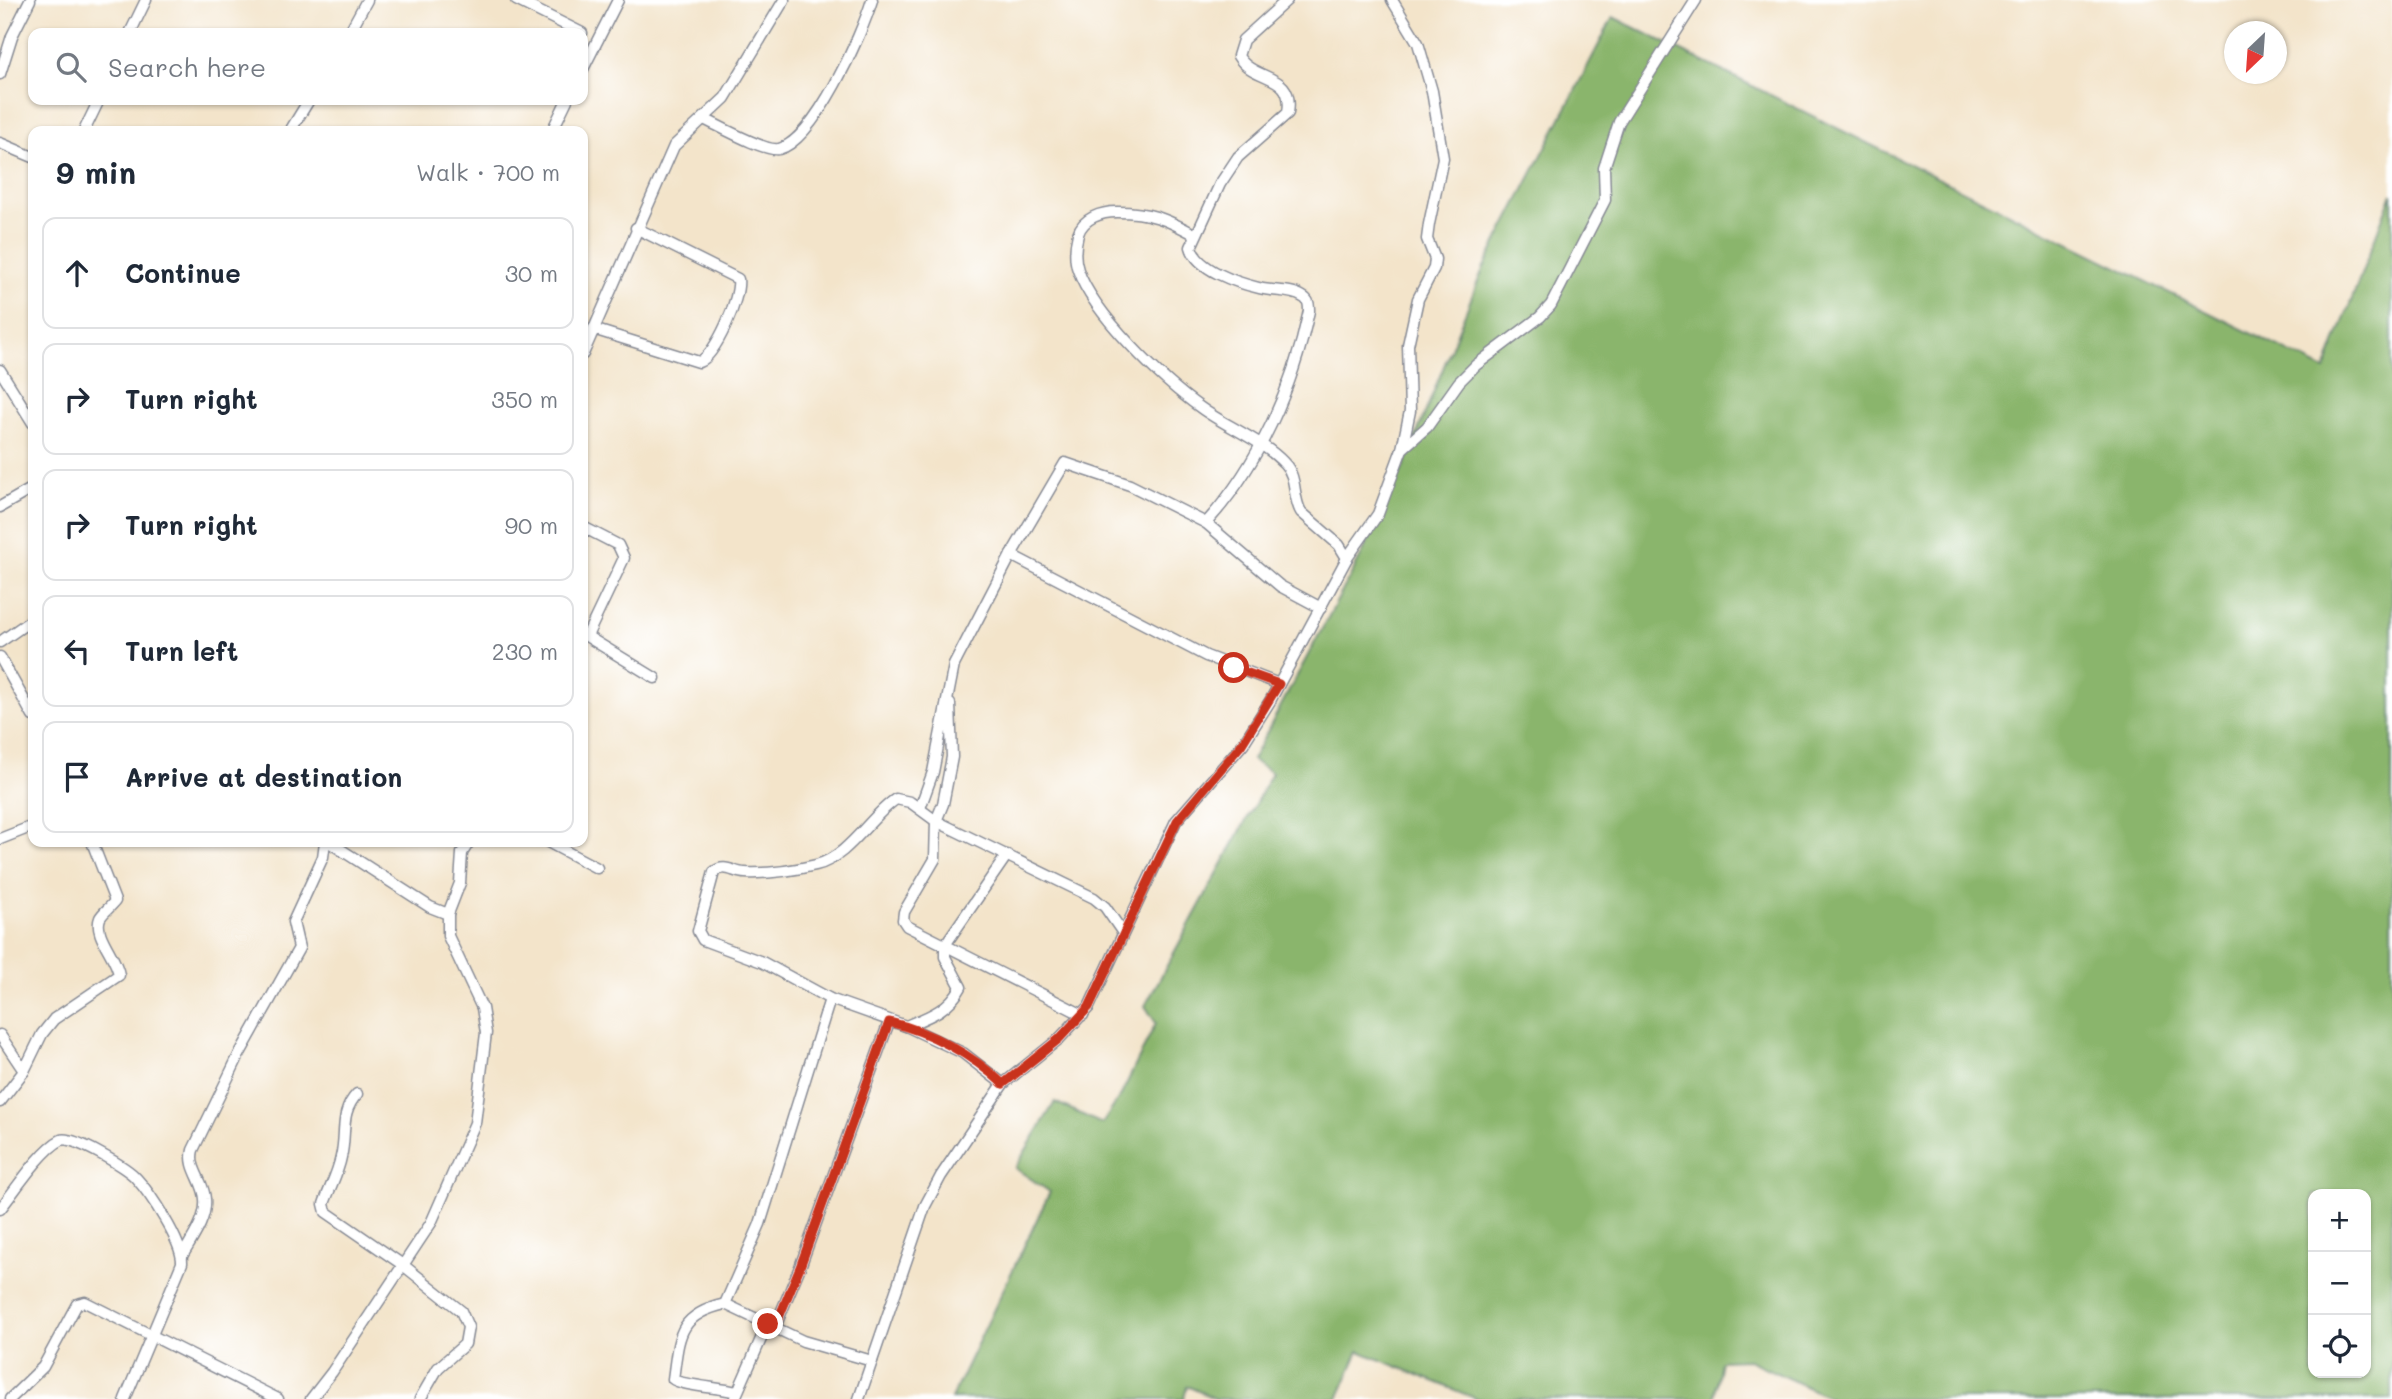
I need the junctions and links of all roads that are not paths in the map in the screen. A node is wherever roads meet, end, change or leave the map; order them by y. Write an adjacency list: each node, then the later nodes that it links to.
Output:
1 (30, 0): 17 (street)
2 (146, 0): 11 (street)
3 (367, 0): 12 (street)
4 (516, 0): 13 (street)
5 (618, 0): 15 (street)
6 (784, 0): 21 (street)
7 (872, 0): 21 (street)
8 (1287, 0): 28 (street)
9 (1392, 0): 34 (street)
10 (1696, 0): 34 (street)
11 (132, 28)
12 (352, 28)
13 (570, 28)
14 (588, 37): 15 (street)
15 (597, 41): 16 (street)
16 (588, 59)
17 (0, 74)
18 (97, 105): 22 (street)
19 (306, 105): 23 (street)
20 (565, 105): 24 (street)
21 (704, 118): 27 (street)
22 (86, 126)
23 (293, 126)
24 (555, 126)
25 (0, 143): 26 (street)
26 (28, 155)
27 (636, 228): 29 (street); 29 (street)
28 (1196, 235): 33 (street); 33 (street)
29 (593, 329): 30 (street)
30 (588, 342)
31 (0, 370): 32 (street)
32 (28, 416)
33 (1259, 446): 37 (street); 40 (street)
34 (1402, 450): 40 (street)
35 (28, 491): 36 (street)
36 (0, 507)
37 (1206, 523): 39 (street); 41 (street)
38 (588, 530): 43 (street)
39 (1011, 555): 48 (street); 49 (street)
40 (1347, 558): 41 (street)
41 (1321, 608): 48 (street)
42 (28, 622): 45 (street)
43 (588, 629)
44 (588, 637): 47 (street)
45 (0, 642)
46 (0, 657): 50 (street)
47 (655, 678)
48 (1279, 684): 63 (street)
49 (948, 695): 51 (street); 52 (street)
50 (28, 707)
51 (920, 808): 52 (street); 65 (street)
52 (936, 821): 60 (street); 64 (street)
53 (28, 829): 54 (street)
54 (0, 839)
55 (94, 847): 70 (street)
56 (326, 847): 75 (street)
57 (335, 847): 62 (street)
58 (466, 847): 62 (street)
59 (557, 847): 61 (street)
60 (1007, 855): 63 (street); 64 (street)
61 (597, 868)
62 (448, 914): 76 (street)
63 (1123, 933): 66 (street)
64 (945, 945): 66 (street); 68 (street)
65 (830, 999): 67 (street); 77 (street)
66 (1083, 1015): 71 (street)
67 (889, 1022): 68 (street); 78 (street)
68 (906, 1026): 71 (street)
69 (0, 1035): 70 (street)
70 (24, 1072): 73 (street)
71 (1003, 1084): 80 (street)
72 (358, 1094): 76 (street)
73 (0, 1102)
74 (0, 1209): 75 (street)
75 (182, 1256): 79 (street)
76 (403, 1265): 85 (street); 86 (street)
77 (724, 1304): 78 (street); 81 (street)
78 (772, 1325): 80 (street); 81 (street)
79 (152, 1338): 82 (street); 83 (street); 84 (street)
80 (872, 1361): 87 (street)
81 (736, 1396)
82 (10, 1399)
83 (125, 1399)
84 (278, 1399)
85 (310, 1399)
86 (420, 1399)
87 (859, 1399)

